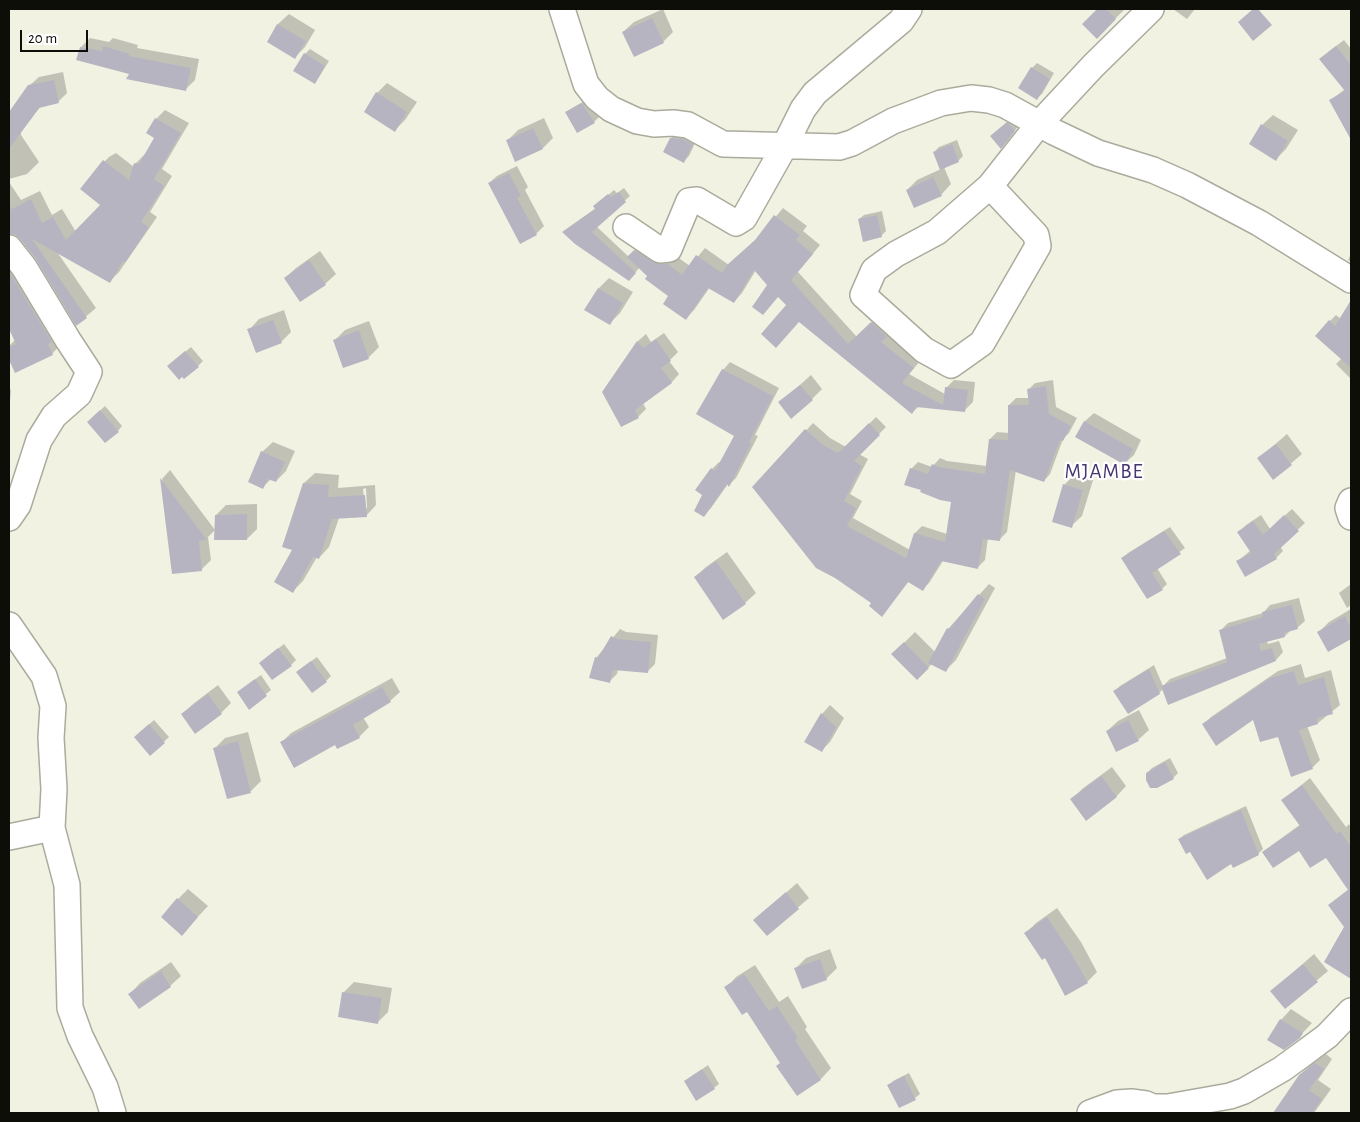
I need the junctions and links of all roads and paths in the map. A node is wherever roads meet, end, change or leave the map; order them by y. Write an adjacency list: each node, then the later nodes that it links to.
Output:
1 (562, 9): 5 (street)
2 (909, 9): 5 (street)
3 (1151, 9): 4 (street)
4 (1039, 124): 5 (street); 6 (street); 9 (street)
5 (784, 147): 7 (street)
6 (990, 186): 6 (street)
7 (626, 227)
8 (9, 248): 12 (street)
9 (1351, 280)
10 (1351, 501): 11 (street)
11 (1351, 517)
12 (9, 518)
13 (9, 625): 14 (street)
14 (52, 828): 15 (street); 17 (street)
15 (9, 837)
16 (1349, 1018): 18 (street)
17 (113, 1113)
18 (1090, 1113)

